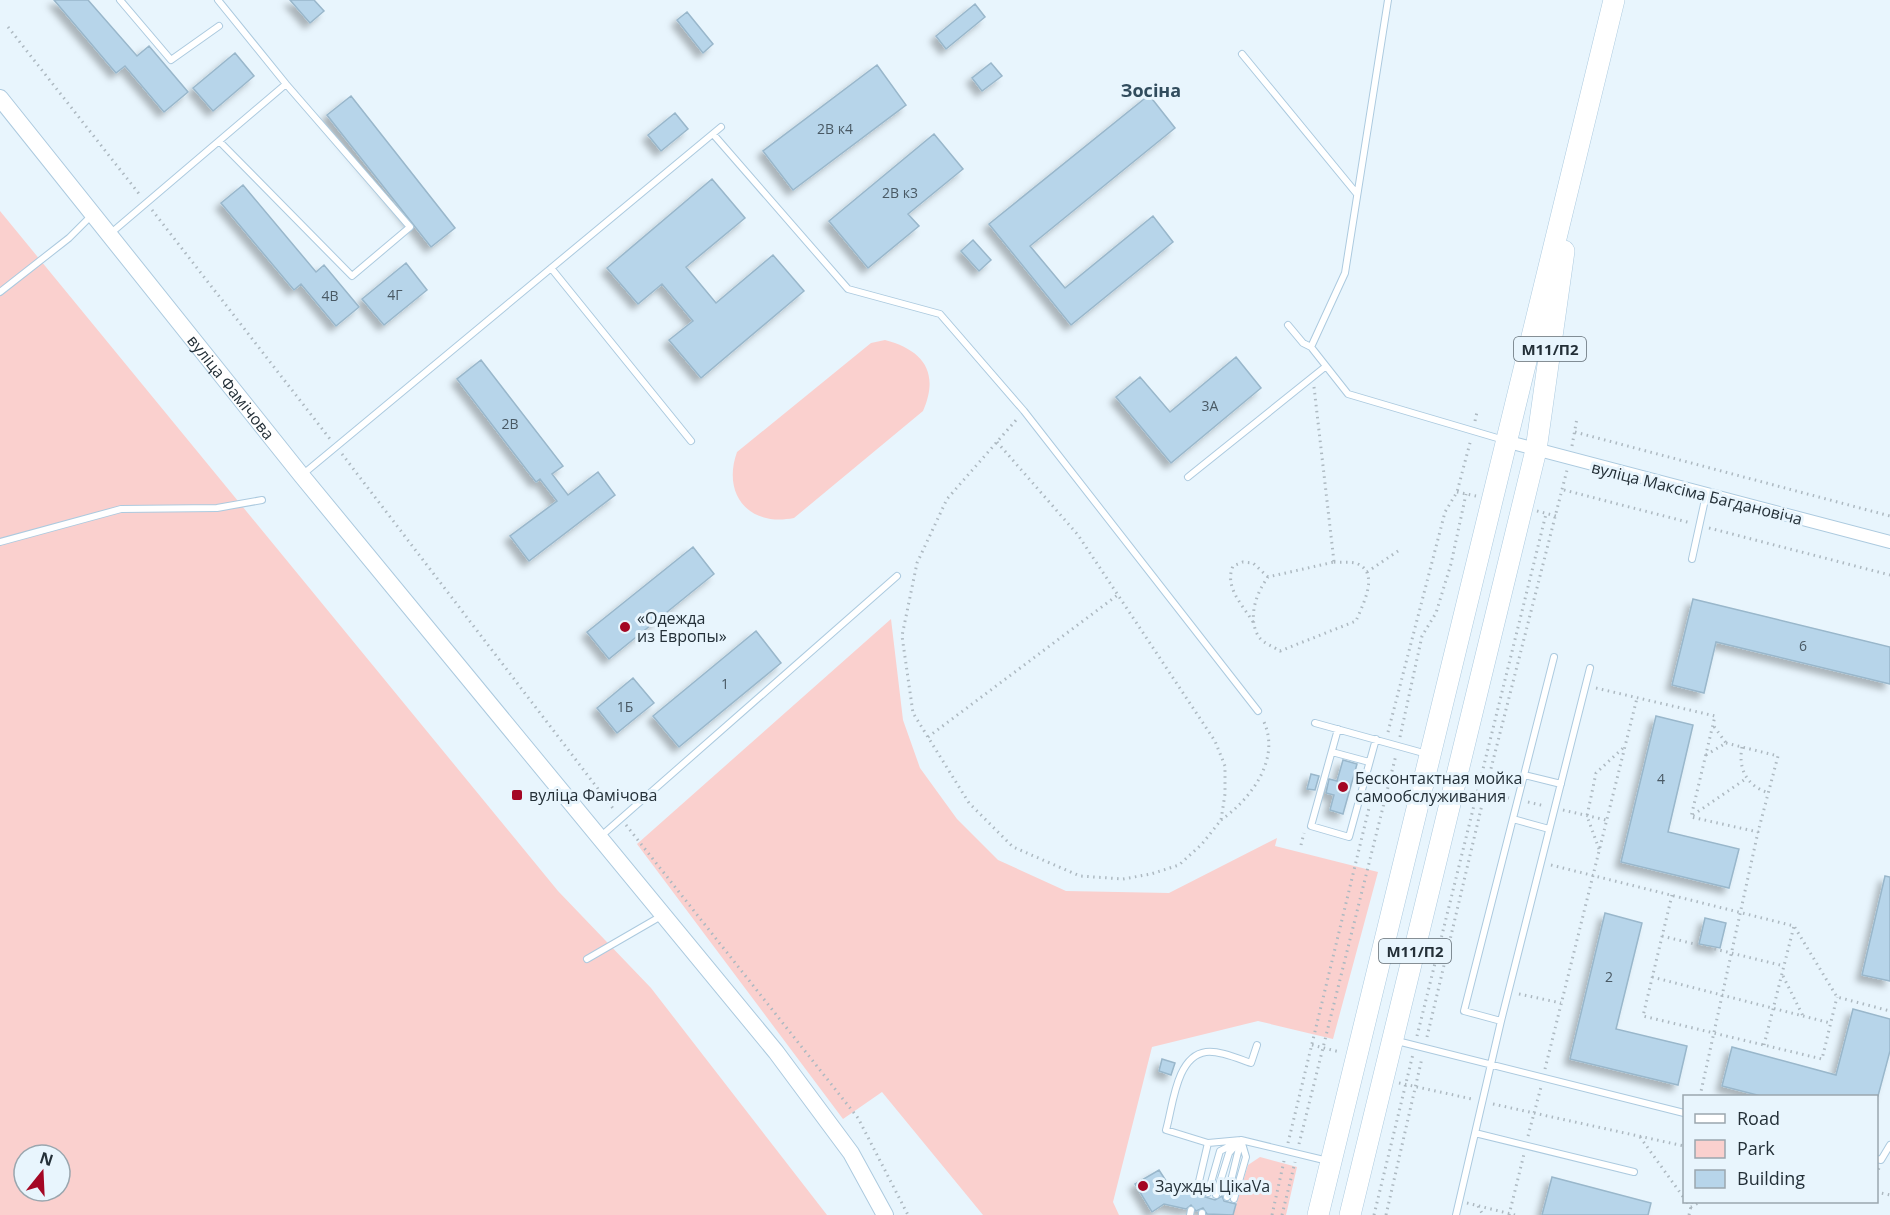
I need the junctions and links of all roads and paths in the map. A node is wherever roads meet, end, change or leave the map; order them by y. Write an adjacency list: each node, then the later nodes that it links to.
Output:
1 (120, 0): 5 (lane)
2 (218, 0): 8 (lane)
3 (1388, 0): 14 (lane)
4 (1614, 0): 13 (highway, М11/П2)
5 (219, 26)
6 (8, 27): 15 (path)
7 (1242, 54): 14 (lane)
8 (286, 84): 12 (lane); 12 (lane)
9 (0, 98): 16 (main road, вуліца Фамічова)
10 (721, 127): 11 (lane)
11 (713, 134): 18 (lane); 24 (lane)
12 (219, 141): 15 (lane)
13 (1567, 193): 30 (highway, М11/П2); 33 (highway, М11/П2)
14 (1357, 194): 21 (lane)
15 (146, 203): 17 (lane); 32 (path)
16 (92, 214): 17 (main road, вуліца Фамічова); 19 (lane)
17 (108, 235): 35 (main road, вуліца Фамічова)
18 (551, 268): 29 (lane); 32 (lane)
19 (0, 292)
20 (1288, 325): 21 (lane)
21 (1311, 347): 22 (lane)
22 (1325, 367): 23 (lane); 27 (lane)
23 (1313, 377): 36 (lane); 48 (path)
24 (1024, 411): 31 (path); 59 (lane)
25 (1477, 412): 27 (path)
26 (1577, 418): 28 (path)
27 (1473, 431): 30 (lane); 65 (path)
28 (1575, 432): 34 (path); 42 (path)
29 (691, 441)
30 (1505, 441): 33 (street, вуліца Максіма Багдановіча); 71 (highway, М11/П2)
31 (997, 442): 53 (path); 63 (path)
32 (336, 447): 35 (lane); 80 (path)
33 (1536, 450): 34 (street, вуліца Максіма Багдановіча); 109 (highway, М11/П2)
34 (1569, 460): 37 (path); 39 (street, вуліца Максіма Багдановіча)
35 (302, 476): 85 (main road, вуліца Фамічова)
36 (1188, 477)
37 (1563, 489): 43 (path); 113 (path)
38 (1466, 494): 67 (path)
39 (1706, 495): 43 (lane); 45 (street, вуліца Максіма Багдановіча)
40 (262, 500): 44 (lane)
41 (1546, 514): 111 (path)
42 (1890, 516)
43 (1701, 526): 47 (lane); 50 (path)
44 (0, 542)
45 (1890, 542)
46 (1401, 549): 49 (path)
47 (1692, 559)
48 (1334, 562): 49 (path); 52 (path)
49 (1367, 572): 54 (path)
50 (1890, 575)
51 (897, 576): 80 (lane)
52 (1268, 577): 54 (path); 54 (path)
53 (1119, 594): 63 (path); 82 (path)
54 (1254, 623)
55 (1554, 657): 74 (lane)
56 (1590, 668): 57 (lane)
57 (1586, 686): 58 (path); 76 (lane)
58 (1637, 698): 61 (path); 68 (path)
59 (1258, 711): 82 (path)
60 (1315, 723): 62 (lane)
61 (1713, 725): 66 (path); 72 (path)
62 (1338, 729): 64 (lane); 70 (lane)
63 (928, 737): 82 (path)
64 (1376, 739): 65 (lane); 73 (lane)
65 (1385, 742): 67 (lane)
66 (1726, 743): 69 (path); 72 (path)
67 (1398, 746): 71 (lane); 125 (path)
68 (1625, 747): 86 (path); 86 (path)
69 (1742, 747): 75 (path); 77 (path)
70 (1332, 752): 73 (lane); 73 (lane)
71 (1430, 754): 127 (highway, М11/П2)
72 (1706, 755): 79 (path)
73 (1369, 762)
74 (1524, 774): 76 (lane); 81 (lane)
75 (1747, 778): 77 (path); 79 (path)
76 (1561, 784): 83 (lane)
77 (1769, 792): 84 (path)
78 (1371, 800): 124 (path)
79 (1691, 816): 84 (path)
80 (620, 818): 85 (lane); 142 (path)
81 (1513, 819): 83 (lane); 106 (lane)
82 (1221, 820)
83 (1549, 829): 87 (lane)
84 (1758, 832): 90 (path)
85 (600, 837): 91 (main road, вуліца Фамічова)
86 (1599, 850): 88 (path)
87 (1541, 863): 88 (path); 99 (lane)
88 (1593, 876): 89 (path); 102 (path)
89 (1672, 895): 90 (path); 93 (path)
90 (1741, 912): 92 (path); 94 (path)
91 (664, 915): 95 (lane); 141 (main road, вуліца Фамічова)
92 (1794, 926): 96 (path); 101 (path)
93 (1662, 936): 94 (path); 98 (path)
94 (1732, 953): 96 (path); 100 (path)
95 (587, 959)
96 (1784, 966): 97 (path)
97 (1782, 975): 103 (path); 105 (path)
98 (1652, 977): 100 (path); 108 (path)
99 (1508, 992): 102 (path); 106 (lane)
100 (1722, 995): 103 (path); 108 (path)
101 (1837, 997): 104 (path); 107 (path)
102 (1561, 1003): 115 (path)
103 (1774, 1008): 105 (path); 112 (path)
104 (1890, 1011)
105 (1803, 1016): 107 (path)
106 (1501, 1021): 114 (lane)
107 (1831, 1023): 112 (path)
108 (1714, 1033): 112 (path); 116 (path)
109 (1393, 1040): 111 (lane); 146 (highway, М11/П2)
110 (1257, 1045): 121 (lane)
111 (1415, 1046): 113 (lane); 147 (path)
112 (1764, 1046)
113 (1425, 1049): 114 (lane); 148 (path)
114 (1490, 1066): 115 (lane); 118 (lane)
115 (1543, 1079): 117 (lane); 123 (path)
116 (1700, 1095)
117 (1683, 1113)
118 (1475, 1133): 123 (lane); 134 (lane)
119 (1639, 1136): 132 (path)
120 (1241, 1140): 121 (lane); 124 (lane); 130 (lane); 131 (lane); 133 (lane)
121 (1208, 1143): 129 (lane)
122 (1890, 1145): 126 (lane)
123 (1526, 1146): 128 (lane); 140 (path)
124 (1287, 1150): 125 (lane); 143 (path)
125 (1297, 1152): 127 (lane); 144 (path)
126 (1878, 1159)
127 (1331, 1162): 145 (highway, М11/П2)
128 (1634, 1172)
129 (1197, 1190)
130 (1208, 1193)
131 (1216, 1195)
132 (1683, 1196)
133 (1230, 1198)
134 (1460, 1201): 138 (path); 149 (lane)
135 (1688, 1203): 139 (path)
136 (1692, 1203): 139 (path)
137 (1698, 1203): 139 (path)
138 (1478, 1206): 140 (path); 150 (path)
139 (1691, 1207): 152 (path)
140 (1509, 1214): 151 (path)
141 (885, 1215)
142 (908, 1215)
143 (1272, 1215)
144 (1282, 1215)
145 (1318, 1215)
146 (1350, 1215)
147 (1374, 1215)
148 (1386, 1215)
149 (1456, 1215)
150 (1483, 1215)
151 (1515, 1215)
152 (1689, 1215)

